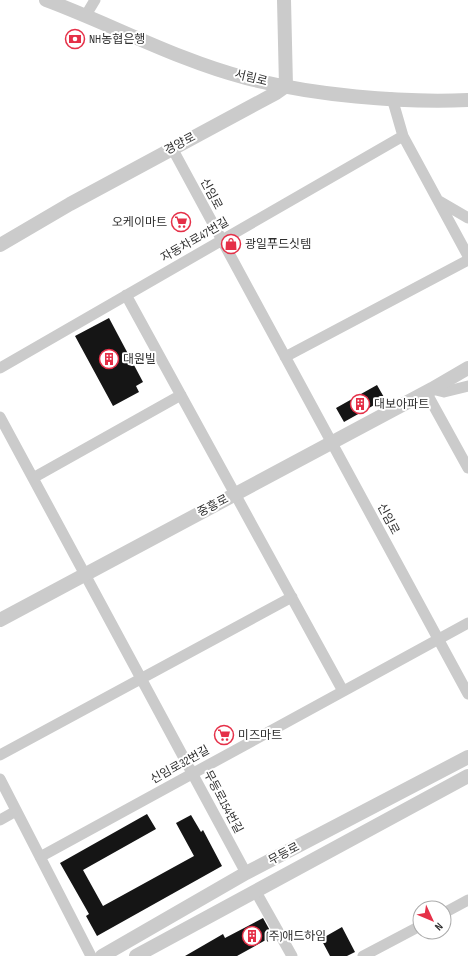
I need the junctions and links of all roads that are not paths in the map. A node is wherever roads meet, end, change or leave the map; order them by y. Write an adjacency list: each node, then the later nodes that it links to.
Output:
1 (46, 0): 5 (street, 서림로)
2 (84, 0): 5 (street)
3 (95, 0): 5 (street)
4 (284, 0): 6 (street)
5 (86, 15): 6 (street, 서림로)
6 (286, 86): 7 (street, 서림로); 10 (street, 경양로)
7 (392, 98): 8 (street, 서림로); 9 (street)
8 (468, 100)
9 (403, 136): 11 (street); 13 (street, 자동차로47번길)
10 (172, 148): 13 (street, 신임로); 14 (street, 경양로)
11 (438, 201): 12 (street); 15 (street)
12 (468, 218)
13 (221, 240): 17 (street, 자동차로47번길); 18 (street, 신임로)
14 (0, 245)
15 (468, 256)
16 (468, 260): 18 (street)
17 (126, 295): 19 (street, 자동차로47번길); 23 (street)
18 (285, 357): 25 (street, 신임로)
19 (0, 368)
20 (468, 368): 22 (street, 중흥로)
21 (468, 386): 22 (street)
22 (429, 391): 25 (street, 중흥로); 26 (street)
23 (181, 395): 27 (street); 28 (street)
24 (0, 417): 27 (street, 무등로154번길)
25 (333, 442): 28 (street, 중흥로); 33 (street, 신임로)
26 (468, 468)
27 (33, 478): 29 (street, 무등로154번길)
28 (235, 494): 29 (street, 중흥로); 30 (street)
29 (86, 575): 31 (street, 중흥로); 34 (street, 무등로154번길)
30 (292, 597): 34 (street); 35 (street)
31 (0, 620)
32 (468, 623): 33 (street, 신임로32번길)
33 (437, 639): 35 (street, 신임로32번길); 36 (street, 신임로)
34 (142, 679): 37 (street); 39 (street, 무등로154번길)
35 (343, 691): 39 (street, 신임로32번길)
36 (468, 694)
37 (0, 755)
38 (468, 757): 45 (street, 무등로)
39 (192, 773): 44 (street, 신임로32번길); 45 (street, 무등로154번길)
40 (468, 776): 46 (street, 무등로)
41 (0, 779): 42 (street)
42 (16, 811): 43 (street); 44 (street)
43 (0, 820)
44 (40, 857): 50 (street)
45 (246, 874): 51 (street, 무등로)
46 (256, 892): 52 (street, 무등로); 53 (street)
47 (468, 900): 48 (street)
48 (452, 909)
49 (412, 930): 54 (street)
50 (91, 956)
51 (102, 956)
52 (136, 956)
53 (292, 956)
54 (363, 956)

